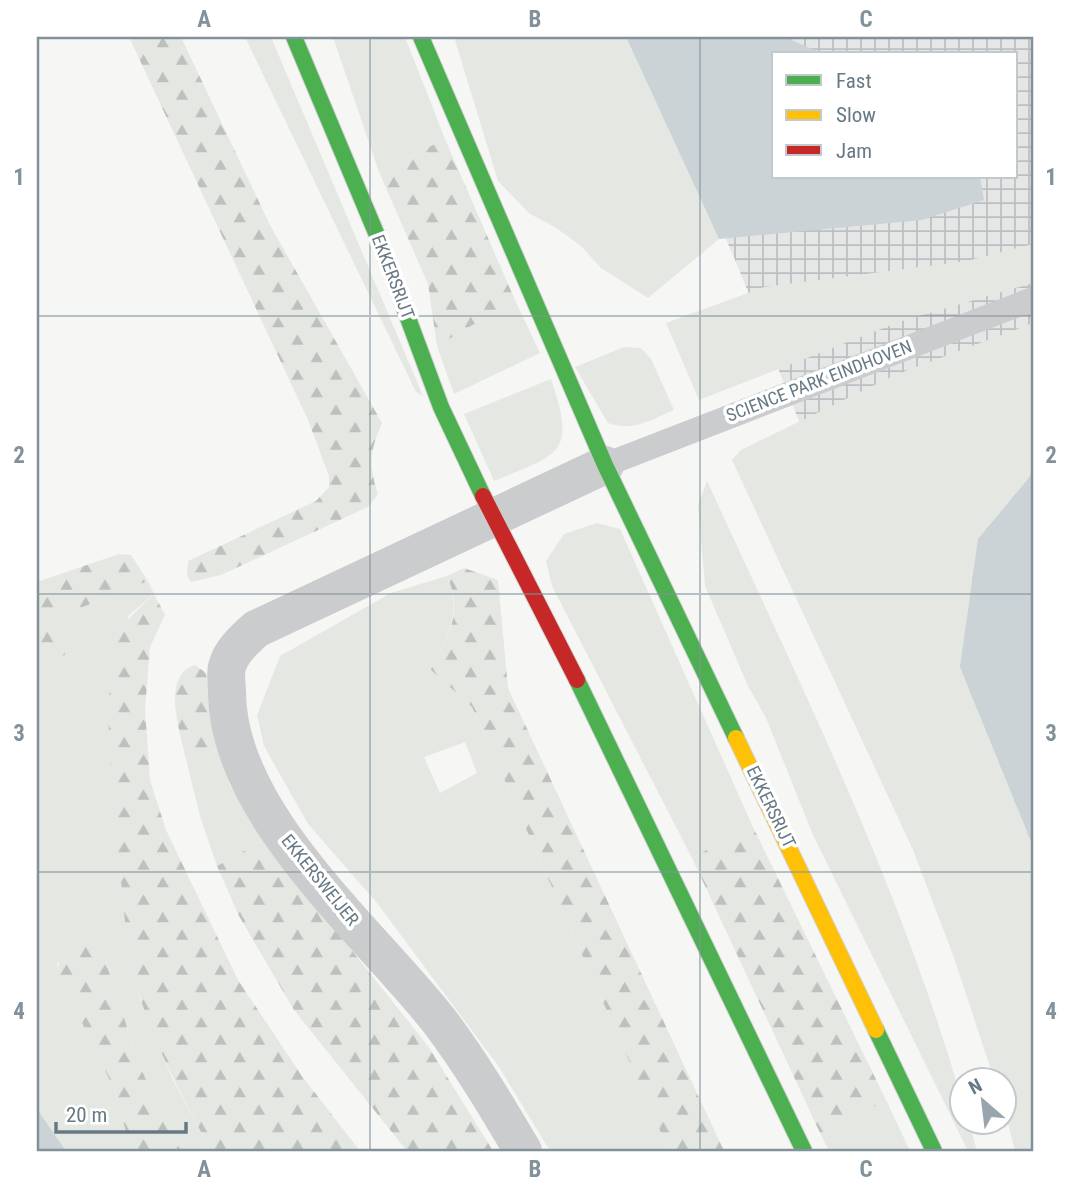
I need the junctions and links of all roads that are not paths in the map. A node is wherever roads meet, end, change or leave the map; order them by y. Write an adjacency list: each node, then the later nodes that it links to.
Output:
1 (294, 37): 5 (main road, EKKERSRIJT)
2 (421, 37): 4 (main road, EKKERSRIJT)
3 (1033, 299): 4 (lane, SCIENCE PARK EINDHOVEN)
4 (605, 465): 5 (street); 8 (main road, EKKERSRIJT)
5 (493, 517): 6 (street, EKKERSWEIJER); 7 (main road, EKKERSRIJT)
6 (523, 1151)
7 (804, 1151)
8 (934, 1151)

